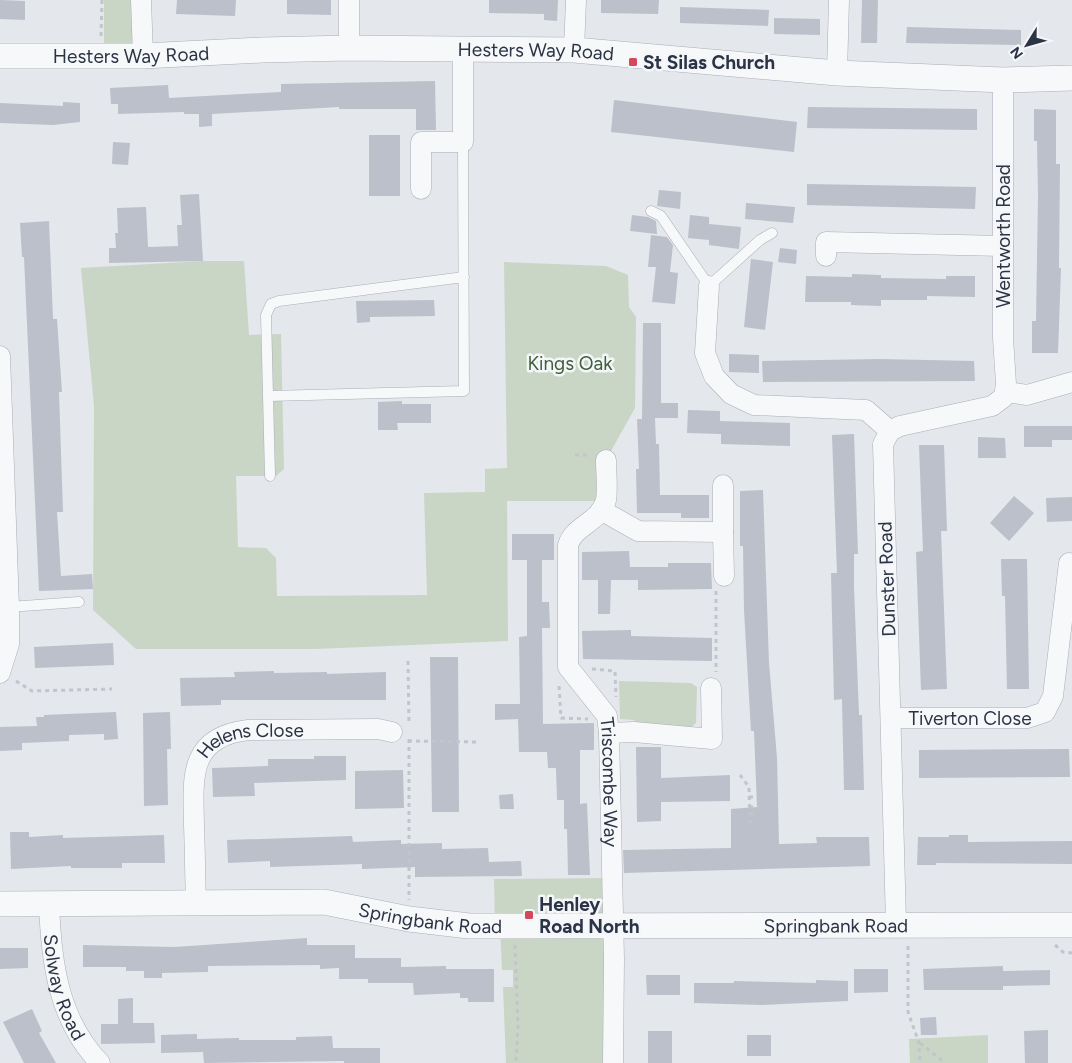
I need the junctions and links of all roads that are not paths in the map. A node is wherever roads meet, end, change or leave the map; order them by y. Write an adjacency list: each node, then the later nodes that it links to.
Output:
1 (142, 0): 9 (street)
2 (349, 0): 5 (street)
3 (576, 0): 7 (street)
4 (839, 0): 10 (street)
5 (349, 48): 6 (street, Hesters Way Road); 9 (street, Hesters Way Road)
6 (463, 49): 7 (street, Hesters Way Road); 13 (street)
7 (574, 50): 10 (street, Hesters Way Road)
8 (0, 56): 9 (street, Hesters Way Road)
9 (143, 56)
10 (837, 73): 12 (street, Hesters Way Road)
11 (1072, 78): 12 (street, Hesters Way Road)
12 (1003, 80): 17 (street, Wentworth Road)
13 (463, 142): 14 (street); 19 (lane)
14 (421, 189)
15 (652, 211): 20 (lane)
16 (772, 233): 20 (lane)
17 (1003, 246): 18 (street); 23 (street, Wentworth Road)
18 (826, 256)
19 (464, 276): 24 (lane); 24 (lane)
20 (709, 286): 25 (street)
21 (0, 358): 32 (street)
22 (1072, 382): 23 (street)
23 (1006, 392): 25 (street)
24 (269, 396): 27 (lane)
25 (890, 431): 38 (street, Dunster Road)
26 (601, 457): 29 (street)
27 (270, 476)
28 (723, 485): 30 (street)
29 (601, 510): 30 (street); 39 (street, Triscombe Way)
30 (723, 532): 33 (street)
31 (1068, 563): 38 (street, Tiverton Close)
32 (4, 580): 35 (street)
33 (720, 582)
34 (79, 602): 35 (lane)
35 (10, 607): 36 (street)
36 (1, 672)
37 (714, 680): 39 (street)
38 (891, 718): 46 (street, Dunster Road)
39 (603, 726): 44 (street, Triscombe Way)
40 (400, 737): 41 (street, Helens Close)
41 (196, 902): 42 (street, Springbank Road); 44 (street, Springbank Road)
42 (49, 903): 43 (street, Springbank Road); 47 (street, Solway Road)
43 (0, 904)
44 (612, 924): 46 (street, Springbank Road); 48 (street, Triscombe Way)
45 (1072, 925): 46 (street, Springbank Road)
46 (902, 932)
47 (100, 1063)
48 (613, 1063)

